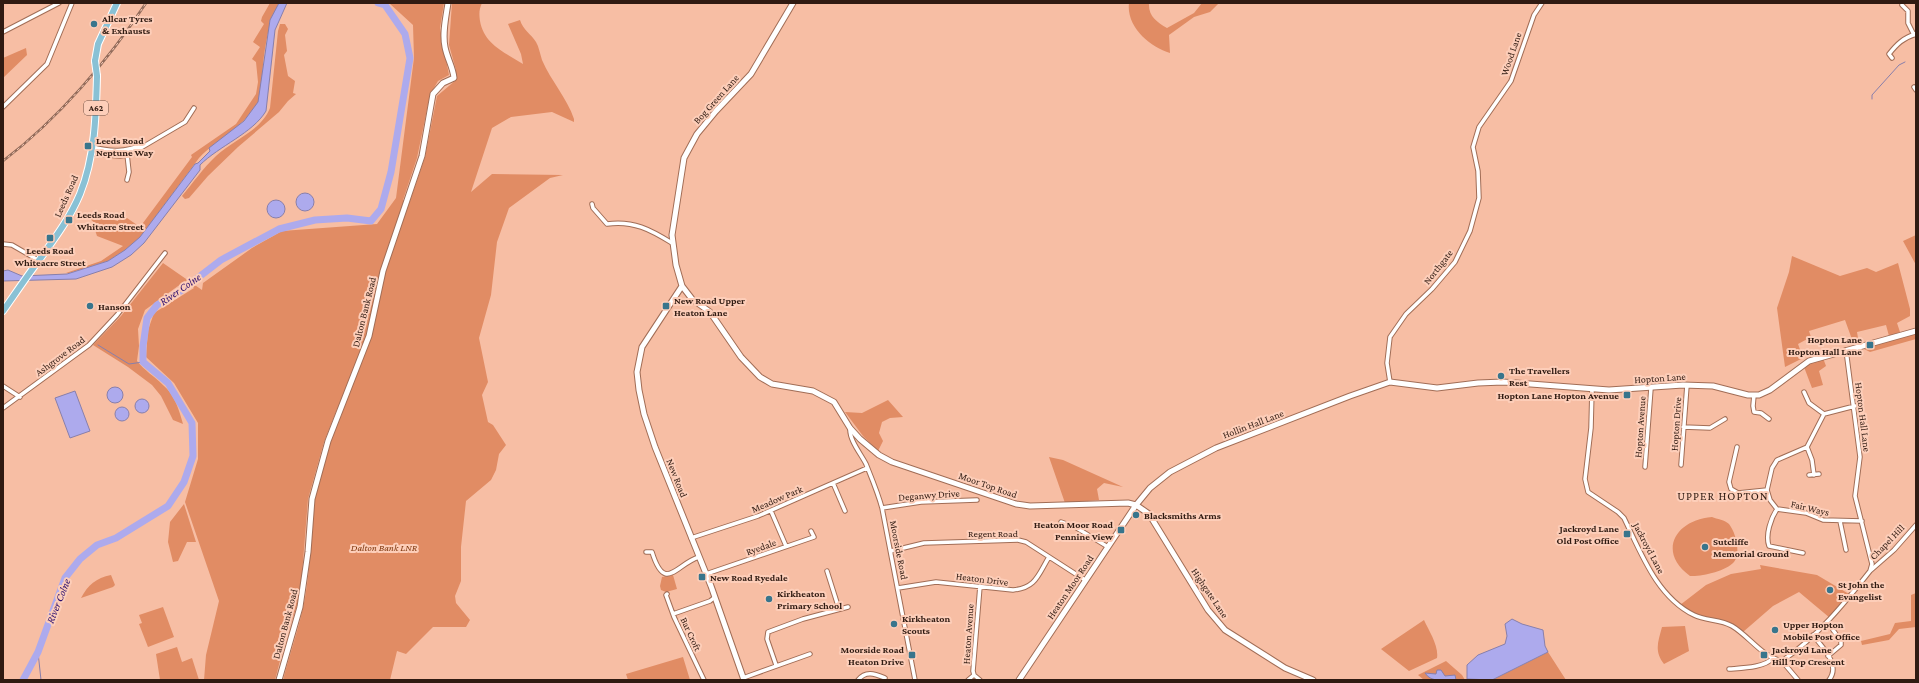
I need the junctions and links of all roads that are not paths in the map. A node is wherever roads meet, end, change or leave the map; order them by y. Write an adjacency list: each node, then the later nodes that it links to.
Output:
1 (59, 3): 8 (street)
2 (72, 3): 11 (street)
3 (116, 3): 15 (main road, Leeds Road / A62, bridge)
4 (448, 3): 96 (street, Dalton Bank Road)
5 (793, 3): 21 (street, Bog Green Lane)
6 (1542, 3): 13 (street, Wood Lane)
7 (1902, 5): 9 (street)
8 (3, 32)
9 (1915, 35): 10 (street)
10 (1892, 58)
11 (3, 107)
12 (194, 108): 14 (street)
13 (1478, 127): 29 (street, Northgate)
14 (146, 144): 16 (street); 18 (street)
15 (92, 147): 16 (street); 17 (main road, Leeds Road / A62)
16 (116, 151): 18 (street)
17 (91, 154): 18 (street); 24 (main road, Leeds Road / A62)
18 (127, 155): 19 (street)
19 (127, 180)
20 (592, 204): 21 (street)
21 (672, 243): 25 (street, Bog Green Lane)
22 (3, 244): 24 (street)
23 (165, 253): 36 (street, Ashgrove Road)
24 (38, 260): 26 (main road, Leeds Road / A62)
25 (682, 286): 43 (street, Moor Top Road); 65 (street, New Road)
26 (3, 311)
27 (1916, 331): 28 (street)
28 (1846, 350): 35 (street); 37 (street, Hopton Hall Lane)
29 (1390, 382): 33 (street, Hopton Lane); 55 (street, Hollin Hall Lane)
30 (1687, 385): 32 (street, Hopton Lane); 35 (street, Hopton Lane); 42 (street, Hopton Drive)
31 (3, 386): 36 (street)
32 (1651, 388): 33 (street, Hopton Lane); 47 (street, Hopton Avenue)
33 (1592, 389): 89 (street, Jackroyd Lane)
34 (1804, 392): 39 (street)
35 (1754, 395): 40 (street)
36 (20, 396): 38 (street, Ashgrove Road)
37 (1855, 406): 39 (street); 61 (street, Hopton Hall Lane)
38 (3, 408)
39 (1824, 414): 45 (street)
40 (1769, 419)
41 (1725, 420): 42 (street)
42 (1683, 427): 46 (street, Hopton Drive)
43 (850, 428): 48 (street, Moorside Road); 55 (street, Moor Top Road)
44 (1737, 447): 53 (street)
45 (1807, 447): 51 (street); 53 (street)
46 (1681, 465)
47 (1645, 467)
48 (867, 468): 52 (street, Meadow Park); 56 (street, Moorside Road)
49 (1819, 474): 51 (street)
50 (1809, 475): 51 (street)
51 (1814, 475)
52 (833, 483): 58 (street, Meadow Park); 59 (street)
53 (1767, 490): 57 (street, Fair Ways)
54 (977, 500): 56 (street, Deganwy Drive)
55 (1136, 505): 67 (street, Heaton Moor Road); 103 (street, Highgate Lane)
56 (882, 508): 69 (street, Moorside Road)
57 (1777, 508): 60 (street, Fair Ways); 71 (street)
58 (771, 511): 65 (street, Meadow Park); 66 (street)
59 (845, 511)
60 (1840, 521): 61 (street, Fair Ways); 68 (street)
61 (1862, 521): 74 (street, Hopton Hall Lane)
62 (1061, 522): 67 (street)
63 (1916, 525): 74 (street, Chapel Hill)
64 (811, 530): 66 (street, Ryedale)
65 (691, 538): 72 (street, New Road)
66 (786, 546): 76 (street, Ryedale)
67 (1108, 547): 77 (street, Heaton Moor Road)
68 (1846, 550)
69 (891, 551): 73 (street, Regent Road); 79 (street, Moorside Road)
70 (646, 552): 72 (street)
71 (1803, 553)
72 (699, 557): 76 (street, New Road)
73 (1049, 558): 77 (street, Regent Road); 78 (street, Heaton Drive)
74 (1870, 571): 86 (street)
75 (827, 572): 83 (street)
76 (706, 574): 81 (street, New Road)
77 (1085, 580): 102 (street, Heaton Moor Road)
78 (980, 586): 79 (street, Heaton Drive); 93 (street, Heaton Avenue)
79 (898, 588): 99 (street, Moorside Road)
80 (668, 594): 84 (street, Bar Croft)
81 (715, 597): 84 (street); 95 (street, New Road)
82 (848, 607): 83 (street)
83 (839, 608): 91 (street)
84 (673, 614): 97 (street, Bar Croft)
85 (1833, 630): 88 (street)
86 (1813, 635): 88 (street); 90 (street)
87 (810, 654): 91 (street)
88 (1828, 656): 105 (street)
89 (1773, 658): 90 (street, Jackroyd Lane); 92 (street)
90 (1782, 661): 104 (street)
91 (776, 665): 95 (street)
92 (1729, 669)
93 (974, 675): 100 (street); 101 (street, Heaton Avenue)
94 (885, 678): 98 (street)
95 (743, 679)
96 (279, 680)
97 (704, 680)
98 (858, 680)
99 (915, 680)
100 (968, 680)
101 (980, 680)
102 (1019, 680)
103 (1313, 680)
104 (1798, 680)
105 (1829, 680)

